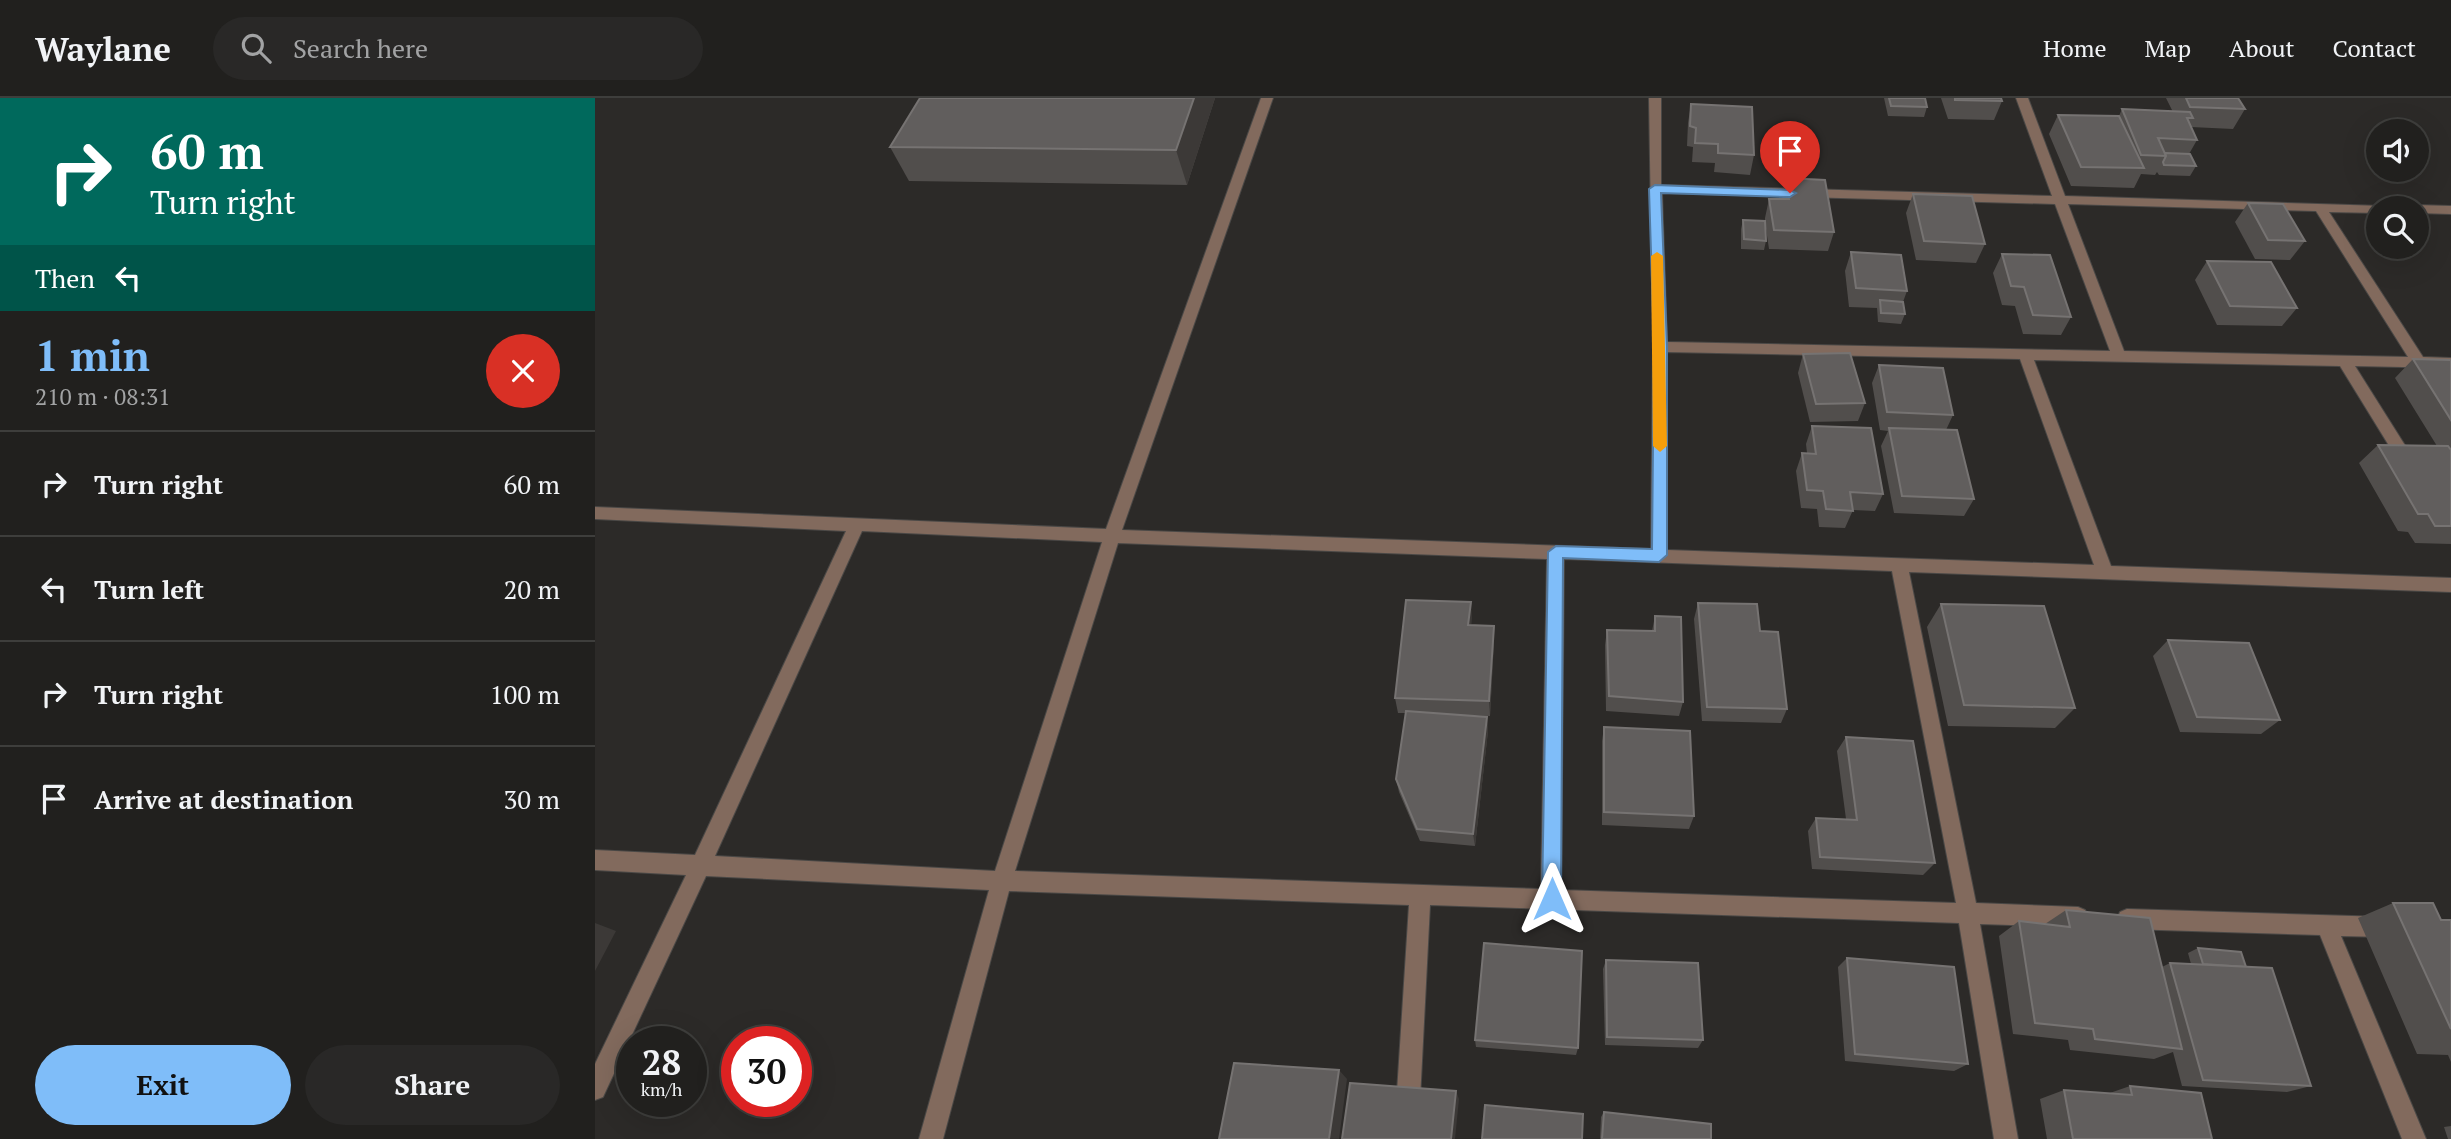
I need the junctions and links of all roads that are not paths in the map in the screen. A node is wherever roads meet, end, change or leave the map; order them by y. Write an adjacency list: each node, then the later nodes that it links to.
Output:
1 (1267, 98): 19 (street)
2 (1655, 98): 4 (street)
3 (2022, 98): 5 (street)
4 (1655, 189): 5 (street); 10 (street)
5 (2061, 202): 6 (street); 12 (street)
6 (2320, 207): 7 (street); 13 (street)
7 (2366, 209)
8 (2429, 209): 9 (street)
9 (2451, 210)
10 (1660, 346): 11 (street); 21 (street)
11 (2025, 354): 12 (street); 23 (street)
12 (2119, 356): 14 (street)
13 (2418, 361): 14 (street); 15 (street)
14 (2346, 363): 16 (street)
15 (2451, 363)
16 (2416, 475)
17 (595, 513): 18 (street)
18 (857, 525): 19 (street); 26 (street)
19 (1112, 536): 20 (street); 27 (street)
20 (1556, 552): 21 (street); 29 (street)
21 (1659, 555): 22 (street)
22 (1899, 565): 23 (street); 30 (street)
23 (2106, 574): 24 (street)
24 (2451, 585)
25 (595, 860): 26 (street)
26 (701, 865): 27 (street); 33 (street)
27 (1002, 881): 28 (street); 34 (street)
28 (1420, 894): 29 (street); 35 (street)
29 (1552, 899): 30 (street)
30 (1968, 913): 31 (street); 36 (street)
31 (2326, 925): 32 (street); 37 (street)
32 (2409, 928)
33 (595, 1089)
34 (931, 1139)
35 (1406, 1139)
36 (2006, 1139)
37 (2414, 1139)

